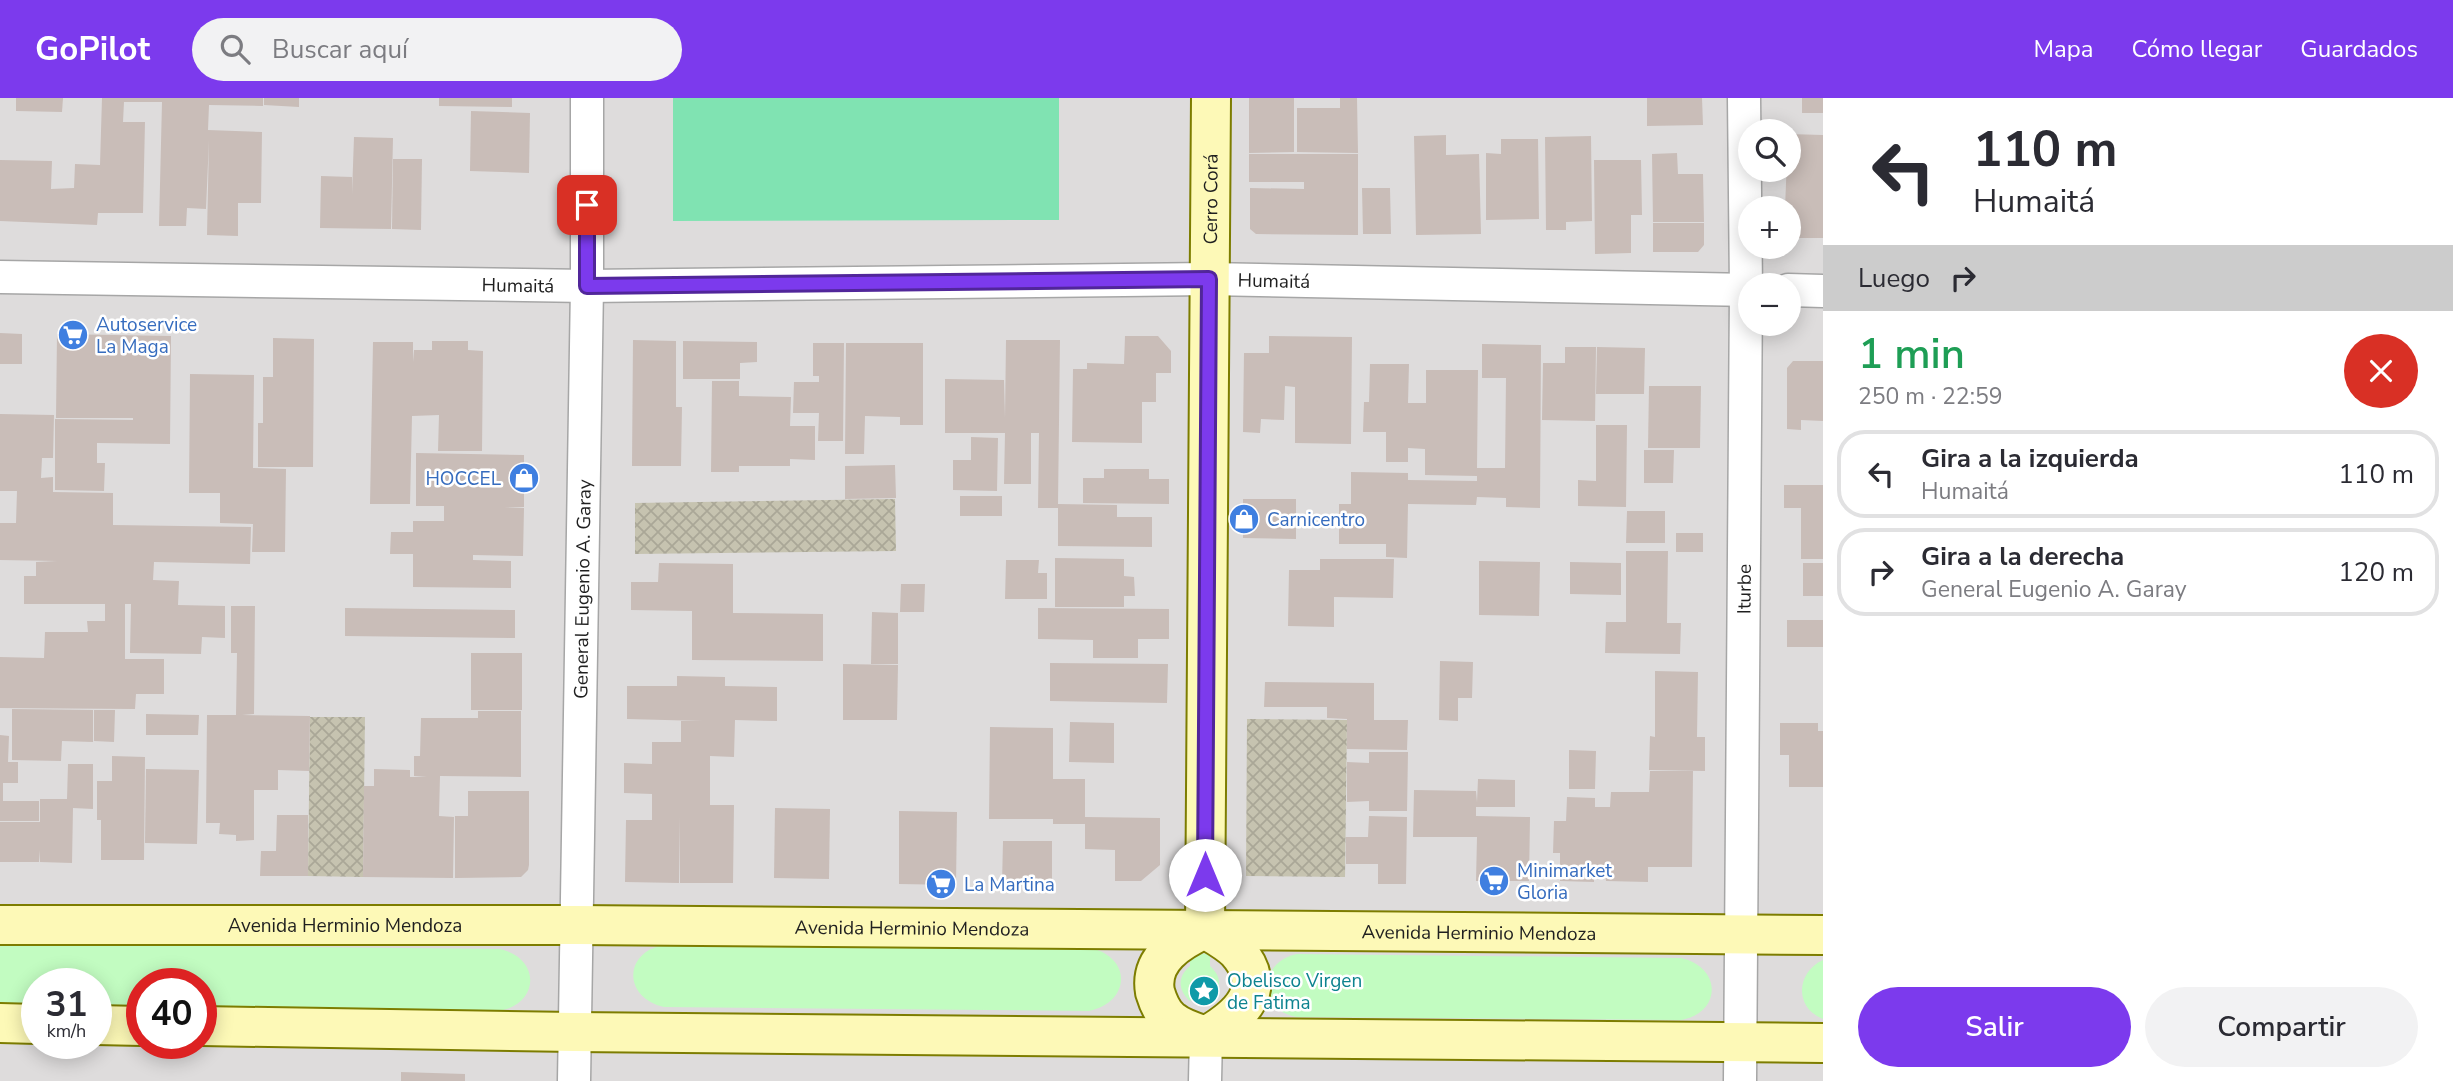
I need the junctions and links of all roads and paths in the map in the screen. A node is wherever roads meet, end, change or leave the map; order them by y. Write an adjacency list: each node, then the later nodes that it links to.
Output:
1 (587, 98): 7 (street, General Eugenio A. Garay)
2 (1211, 98): 6 (street, Cerro Corá)
3 (1744, 98): 4 (street, Iturbe)
4 (1748, 273)
5 (0, 277): 7 (street, Humaitá)
6 (1209, 279): 7 (street, Humaitá); 8 (street, Humaitá); 14 (street, Cerro Corá)
7 (587, 286): 13 (street, General Eugenio A. Garay)
8 (1738, 290)
9 (1801, 290): 10 (street)
10 (1823, 290)
11 (1748, 336): 15 (street, Iturbe)
12 (0, 925): 13 (street, Avenida Herminio Mendoza)
13 (575, 925): 14 (street, Avenida Herminio Mendoza); 20 (street, General Eugenio A. Garay)
14 (1205, 929): 15 (street, Avenida Herminio Mendoza); 21 (street); 21 (street)
15 (1741, 934): 16 (street, Avenida Herminio Mendoza); 22 (street, Iturbe)
16 (1823, 935)
17 (0, 1023): 18 (street)
18 (21, 1024)
19 (217, 1027): 20 (street)
20 (574, 1032): 21 (street); 24 (street, General Eugenio A. Garay)
21 (1206, 1036): 22 (street); 25 (street)
22 (1741, 1041): 23 (street); 26 (street, Iturbe)
23 (1823, 1043)
24 (573, 1081)
25 (1205, 1081)
26 (1740, 1081)

